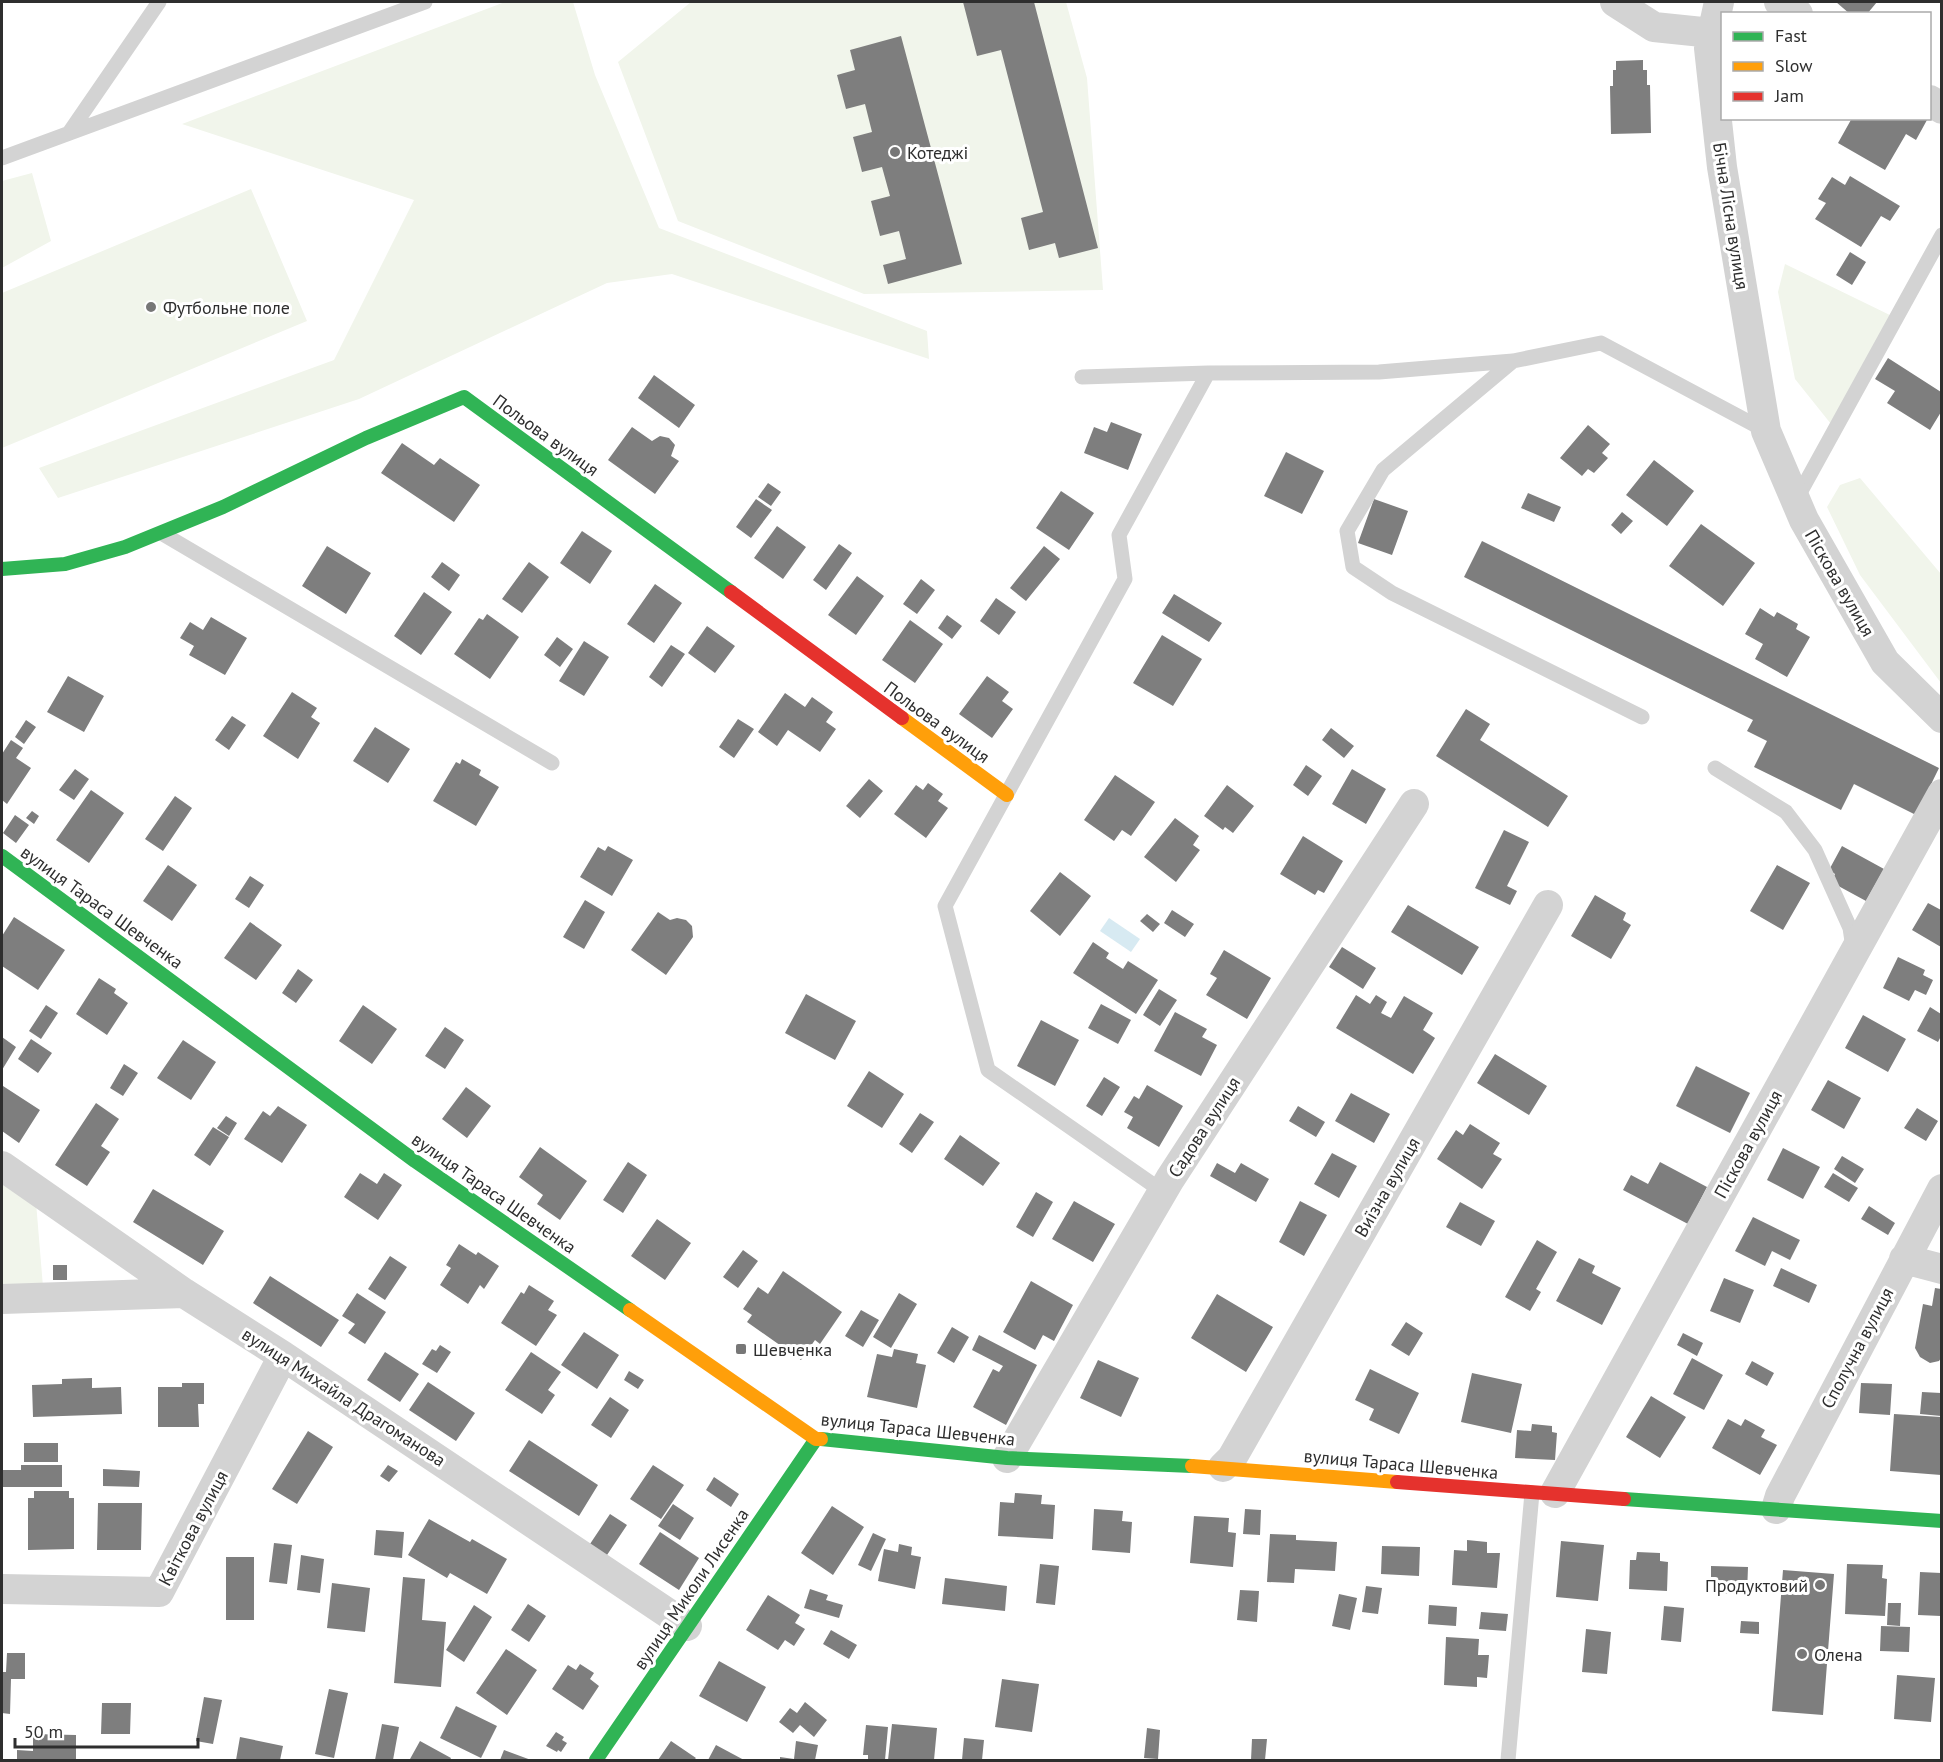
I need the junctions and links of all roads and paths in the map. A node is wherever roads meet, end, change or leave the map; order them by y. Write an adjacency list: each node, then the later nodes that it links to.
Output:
1 (159, 2): 8 (lane)
2 (425, 2): 8 (lane)
3 (1615, 2): 7 (street)
4 (1719, 2): 7 (street, Бічна Лісна вулиця)
5 (1779, 2): 6 (street)
6 (1795, 12)
7 (1712, 33): 14 (street, Бічна Лісна вулиця)
8 (69, 133): 9 (lane)
9 (2, 158)
10 (1941, 236): 15 (lane)
11 (1512, 361): 12 (lane); 14 (lane); 18 (lane)
12 (1208, 373): 13 (lane); 23 (lane)
13 (1082, 377)
14 (1766, 431): 15 (street, Піскова вулиця)
15 (1796, 500): 19 (street, Піскова вулиця)
16 (163, 534): 17 (street, Польова вулиця); 20 (lane); 23 (street, Польова вулиця)
17 (2, 569)
18 (1642, 717)
19 (1941, 718)
20 (552, 763)
21 (1715, 768): 27 (lane)
22 (1941, 794): 27 (street, Піскова вулиця)
23 (1007, 795): 30 (lane)
24 (1414, 804): 30 (street, Садова вулиця)
25 (2, 856): 36 (street, вулиця Тараса Шевченка)
26 (1548, 905): 38 (street, Виїзна вулиця)
27 (1853, 954): 39 (street, Піскова вулиця)
28 (2, 1166): 33 (street, вулиця Михайла Драгоманова)
29 (1941, 1189): 31 (street, Сполучна вулиця)
30 (1162, 1191): 37 (street, Садова вулиця)
31 (1904, 1259): 32 (street); 40 (street, Сполучна вулиця)
32 (1941, 1269)
33 (184, 1293): 34 (street); 35 (street, вулиця Михайла Драгоманова)
34 (2, 1299)
35 (283, 1356): 42 (street, Квіткова вулиця); 43 (street, вулиця Михайла Драгоманова)
36 (816, 1439): 37 (street, вулиця Тараса Шевченка); 43 (street, вулиця Миколи Лисенка)
37 (1007, 1458): 38 (street, вулиця Тараса Шевченка)
38 (1223, 1467): 39 (street, вулиця Тараса Шевченка)
39 (1543, 1493): 40 (street, вулиця Тараса Шевченка); 45 (lane)
40 (1776, 1509): 41 (street, вулиця Тараса Шевченка)
41 (1941, 1521)
42 (2, 1589)
43 (687, 1626): 44 (street, вулиця Миколи Лисенка)
44 (596, 1761)
45 (1508, 1761)

